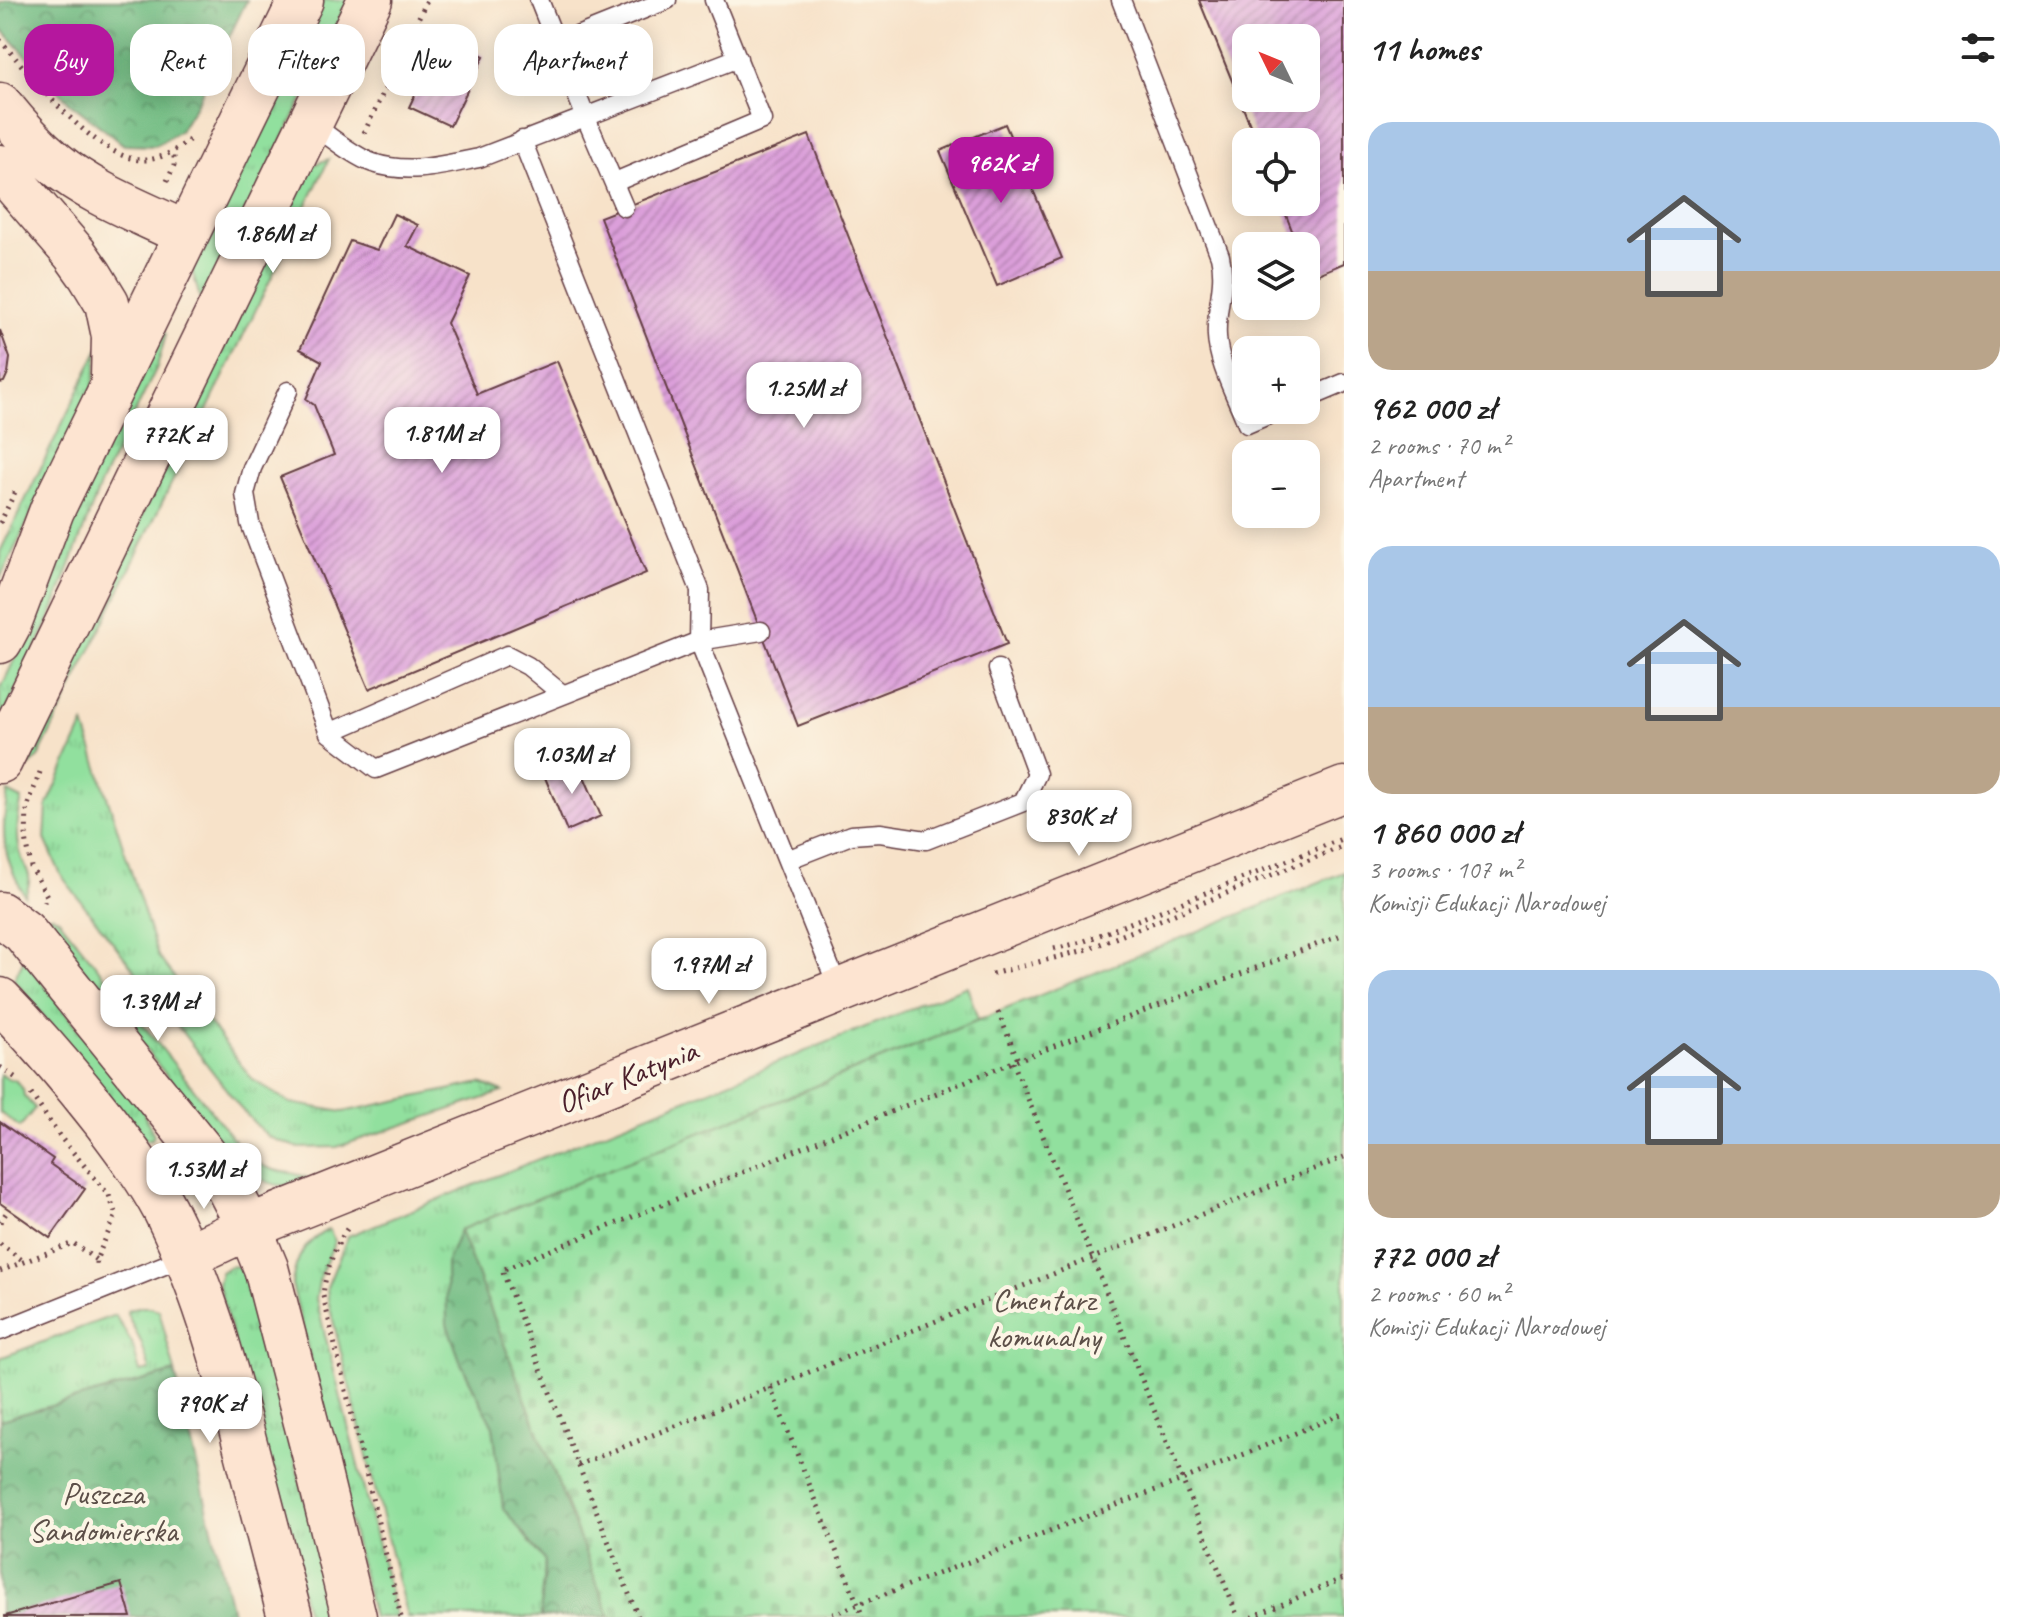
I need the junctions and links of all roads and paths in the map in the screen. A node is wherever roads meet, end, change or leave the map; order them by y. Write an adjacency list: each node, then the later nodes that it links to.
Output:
1 (301, 0): 22 (main road)
2 (370, 0): 15 (main road)
3 (427, 0): 18 (path)
4 (539, 0): 8 (lane)
5 (667, 0): 9 (lane)
6 (714, 0): 11 (lane)
7 (1121, 0): 24 (lane)
8 (549, 24)
9 (607, 24)
10 (0, 40): 16 (path)
11 (738, 58): 14 (lane); 20 (lane)
12 (577, 96): 14 (lane)
13 (0, 105): 22 (main road)
14 (586, 118): 17 (lane); 20 (lane)
15 (309, 122): 18 (lane); 28 (main road)
16 (190, 140)
17 (522, 140): 18 (lane); 31 (lane)
18 (350, 150)
19 (0, 167): 25 (main road)
20 (615, 182): 21 (lane)
21 (624, 207)
22 (186, 234): 25 (main road); 28 (main road)
23 (1344, 383): 27 (lane)
24 (1232, 385)
25 (112, 389): 30 (main road)
26 (288, 391): 34 (lane)
27 (1320, 393)
28 (176, 397): 35 (main road)
29 (761, 631): 31 (lane)
30 (0, 641)
31 (699, 641): 33 (lane); 40 (lane)
32 (998, 669): 40 (lane)
33 (562, 694): 34 (lane); 34 (lane)
34 (329, 733)
35 (0, 761)
36 (42, 765): 41 (path)
37 (1344, 789): 46 (main road, Ofiar Katynia)
38 (1344, 838): 44 (path)
39 (1344, 846): 45 (path)
40 (787, 860): 46 (lane)
41 (47, 896)
42 (0, 914): 54 (main road)
43 (1344, 934): 49 (path)
44 (1040, 952)
45 (997, 963)
46 (839, 990): 54 (main road, Ofiar Katynia)
47 (0, 1000): 57 (main road)
48 (998, 1012): 49 (path)
49 (1015, 1061): 58 (path); 66 (path)
50 (0, 1067): 59 (path)
51 (1344, 1157): 58 (path)
52 (9, 1209): 53 (path)
53 (0, 1222)
54 (249, 1227): 57 (main road, Ofiar Katynia); 71 (main road)
55 (346, 1229): 72 (path)
56 (0, 1244): 60 (path)
57 (187, 1256): 62 (lane, Ofiar Katynia); 70 (main road)
58 (1093, 1257): 64 (path); 67 (path)
59 (96, 1260): 60 (path); 62 (path)
60 (25, 1262): 61 (path)
61 (0, 1271)
62 (105, 1289): 63 (lane, Ofiar Katynia)
63 (0, 1331)
64 (770, 1387): 66 (path); 69 (path)
65 (1344, 1413): 67 (path)
66 (578, 1465): 73 (path)
67 (1182, 1480): 69 (path); 76 (path)
68 (1344, 1578): 77 (path)
69 (858, 1604): 74 (path); 75 (path)
70 (290, 1617)
71 (354, 1617)
72 (401, 1617)
73 (638, 1617)
74 (825, 1617)
75 (863, 1617)
76 (1238, 1617)
77 (1252, 1617)

